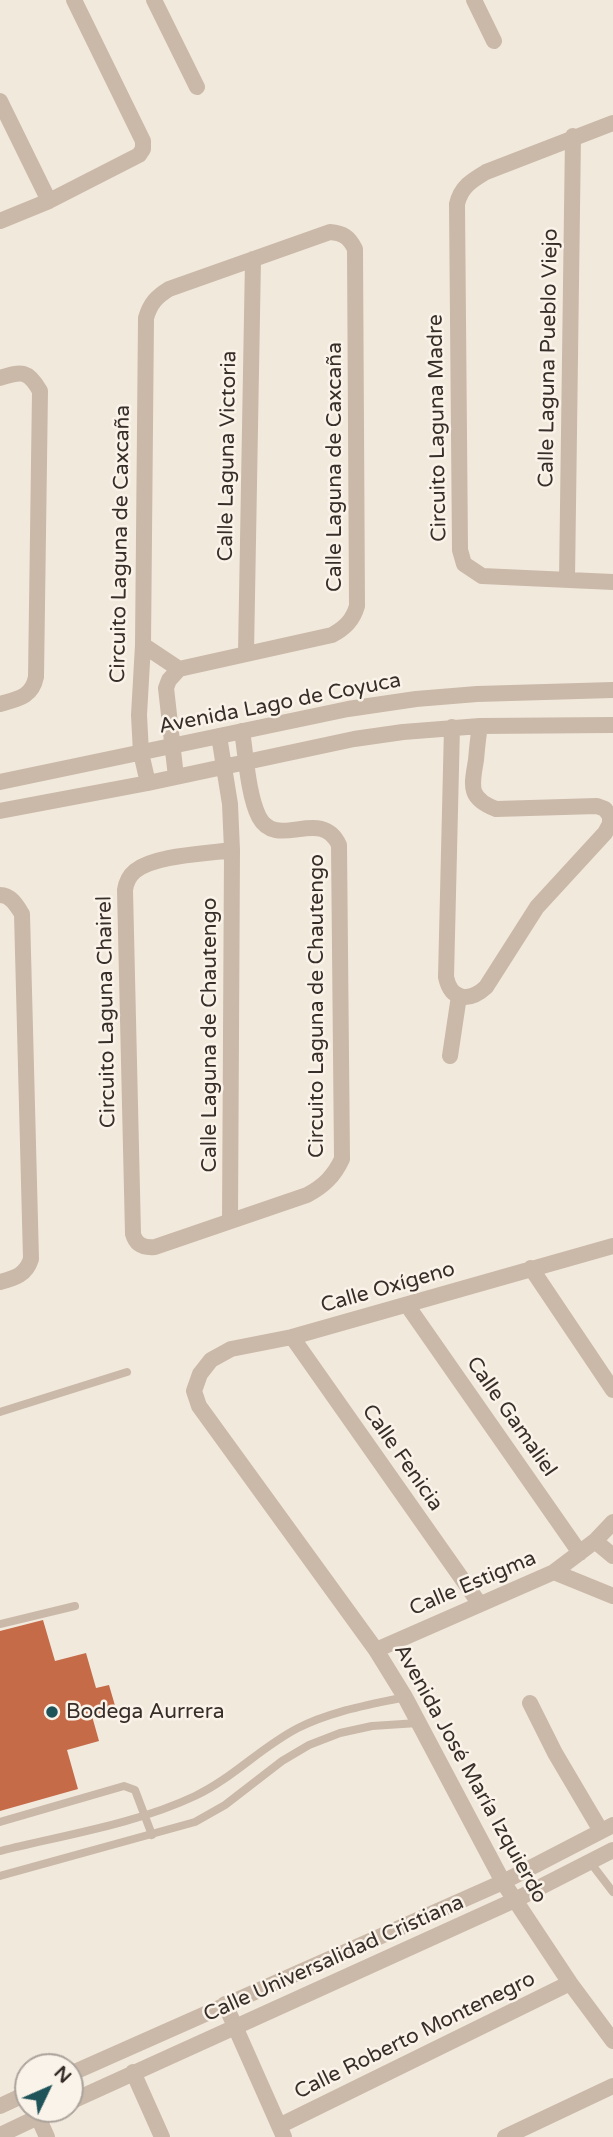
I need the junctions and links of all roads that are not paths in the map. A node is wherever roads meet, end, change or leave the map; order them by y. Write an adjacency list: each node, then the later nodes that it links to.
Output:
1 (74, 0): 9 (street)
2 (154, 0): 5 (street)
3 (474, 0): 4 (street)
4 (494, 41)
5 (197, 87)
6 (0, 101): 9 (street)
7 (613, 123): 8 (street)
8 (573, 136): 13 (street, Calle Laguna Pueblo Viejo); 13 (street, Circuito Laguna Madre)
9 (49, 201): 10 (street)
10 (0, 221)
11 (253, 259): 15 (street, Circuito Laguna de Caxcaña); 16 (street, Calle Laguna Victoria); 16 (street, Calle Laguna de Caxcaña)
12 (0, 378): 19 (street)
13 (567, 580): 14 (street, Circuito Laguna Madre)
14 (613, 582)
15 (143, 645): 17 (street); 26 (street, Circuito Laguna de Caxcaña)
16 (246, 653): 17 (street, Calle Laguna de Caxcaña)
17 (179, 669): 25 (street)
18 (613, 690): 23 (street, Avenida Lago de Coyuca)
19 (0, 704)
20 (613, 725): 21 (street)
21 (480, 726): 22 (street); 35 (street)
22 (452, 727): 27 (street); 35 (street)
23 (242, 732): 24 (street, Avenida Lago de Coyuca); 27 (street, Circuito Laguna de Chautengo)
24 (219, 736): 25 (street, Avenida Lago de Coyuca); 28 (street)
25 (172, 746): 26 (street, Avenida Lago de Coyuca); 29 (street)
26 (141, 753): 30 (street, Avenida Lago de Coyuca); 31 (street, Circuito Laguna de Caxcaña)
27 (247, 762): 28 (street); 37 (street, Circuito Laguna de Chautengo)
28 (223, 767): 29 (street); 33 (street)
29 (176, 777): 31 (street)
30 (0, 782)
31 (148, 783): 32 (street)
32 (0, 811)
33 (232, 850): 37 (street, Calle Laguna de Chautengo); 38 (street, Circuito Laguna Chairel)
34 (0, 895): 41 (street)
35 (459, 996): 36 (street)
36 (450, 1056)
37 (230, 1221): 38 (street, Circuito Laguna de Chautengo)
38 (137, 1243)
39 (613, 1246): 40 (street, Calle Oxígeno)
40 (531, 1268): 42 (street, Calle Oxígeno); 45 (street)
41 (0, 1282)
42 (407, 1305): 43 (street, Calle Oxígeno); 50 (street, Calle Gamaliel)
43 (292, 1337): 46 (street, Calle Oxígeno); 54 (street, Calle Fenicia)
44 (127, 1372): 47 (lane)
45 (613, 1390)
46 (194, 1391): 57 (street, Avenida José María Izquierdo)
47 (0, 1412)
48 (613, 1522): 49 (street, Calle Estigma)
49 (596, 1541): 50 (street, Calle Estigma); 51 (street)
50 (580, 1553): 52 (street, Calle Estigma)
51 (613, 1556)
52 (554, 1572): 53 (street); 54 (street, Calle Estigma)
53 (613, 1596)
54 (479, 1603): 57 (street, Calle Estigma)
55 (75, 1606): 56 (lane)
56 (0, 1625)
57 (376, 1650): 58 (street, Avenida José María Izquierdo)
58 (405, 1697): 60 (street, Avenida José María Izquierdo); 61 (lane)
59 (530, 1703): 63 (street)
60 (420, 1723): 64 (lane); 69 (street, Avenida José María Izquierdo)
61 (144, 1815): 62 (lane); 64 (lane); 66 (lane)
62 (0, 1822)
63 (607, 1828): 69 (street, Calle Universalidad Cristiana)
64 (152, 1835): 68 (lane)
65 (613, 1850): 67 (street, Calle Universalidad Cristiana)
66 (0, 1851)
67 (590, 1862): 70 (lane); 71 (street, Calle Universalidad Cristiana)
68 (0, 1876)
69 (503, 1882): 71 (street, Avenida José María Izquierdo); 73 (street, Calle Universalidad Cristiana)
70 (613, 1892)
71 (515, 1900): 72 (street, Avenida José María Izquierdo); 74 (street, Calle Universalidad Cristiana)
72 (570, 1983): 75 (street, Avenida José María Izquierdo); 81 (street, Calle Roberto Montenegro)
73 (225, 2004): 74 (street); 76 (street, Calle Universalidad Cristiana)
74 (235, 2027): 77 (street, Calle Universalidad Cristiana); 81 (street)
75 (613, 2041)
76 (84, 2068)
77 (133, 2072): 79 (street, Calle Universalidad Cristiana); 83 (street)
78 (613, 2086): 84 (street)
79 (84, 2095)
80 (25, 2123): 82 (street)
81 (281, 2132)
82 (0, 2135)
83 (162, 2137)
84 (505, 2137)

